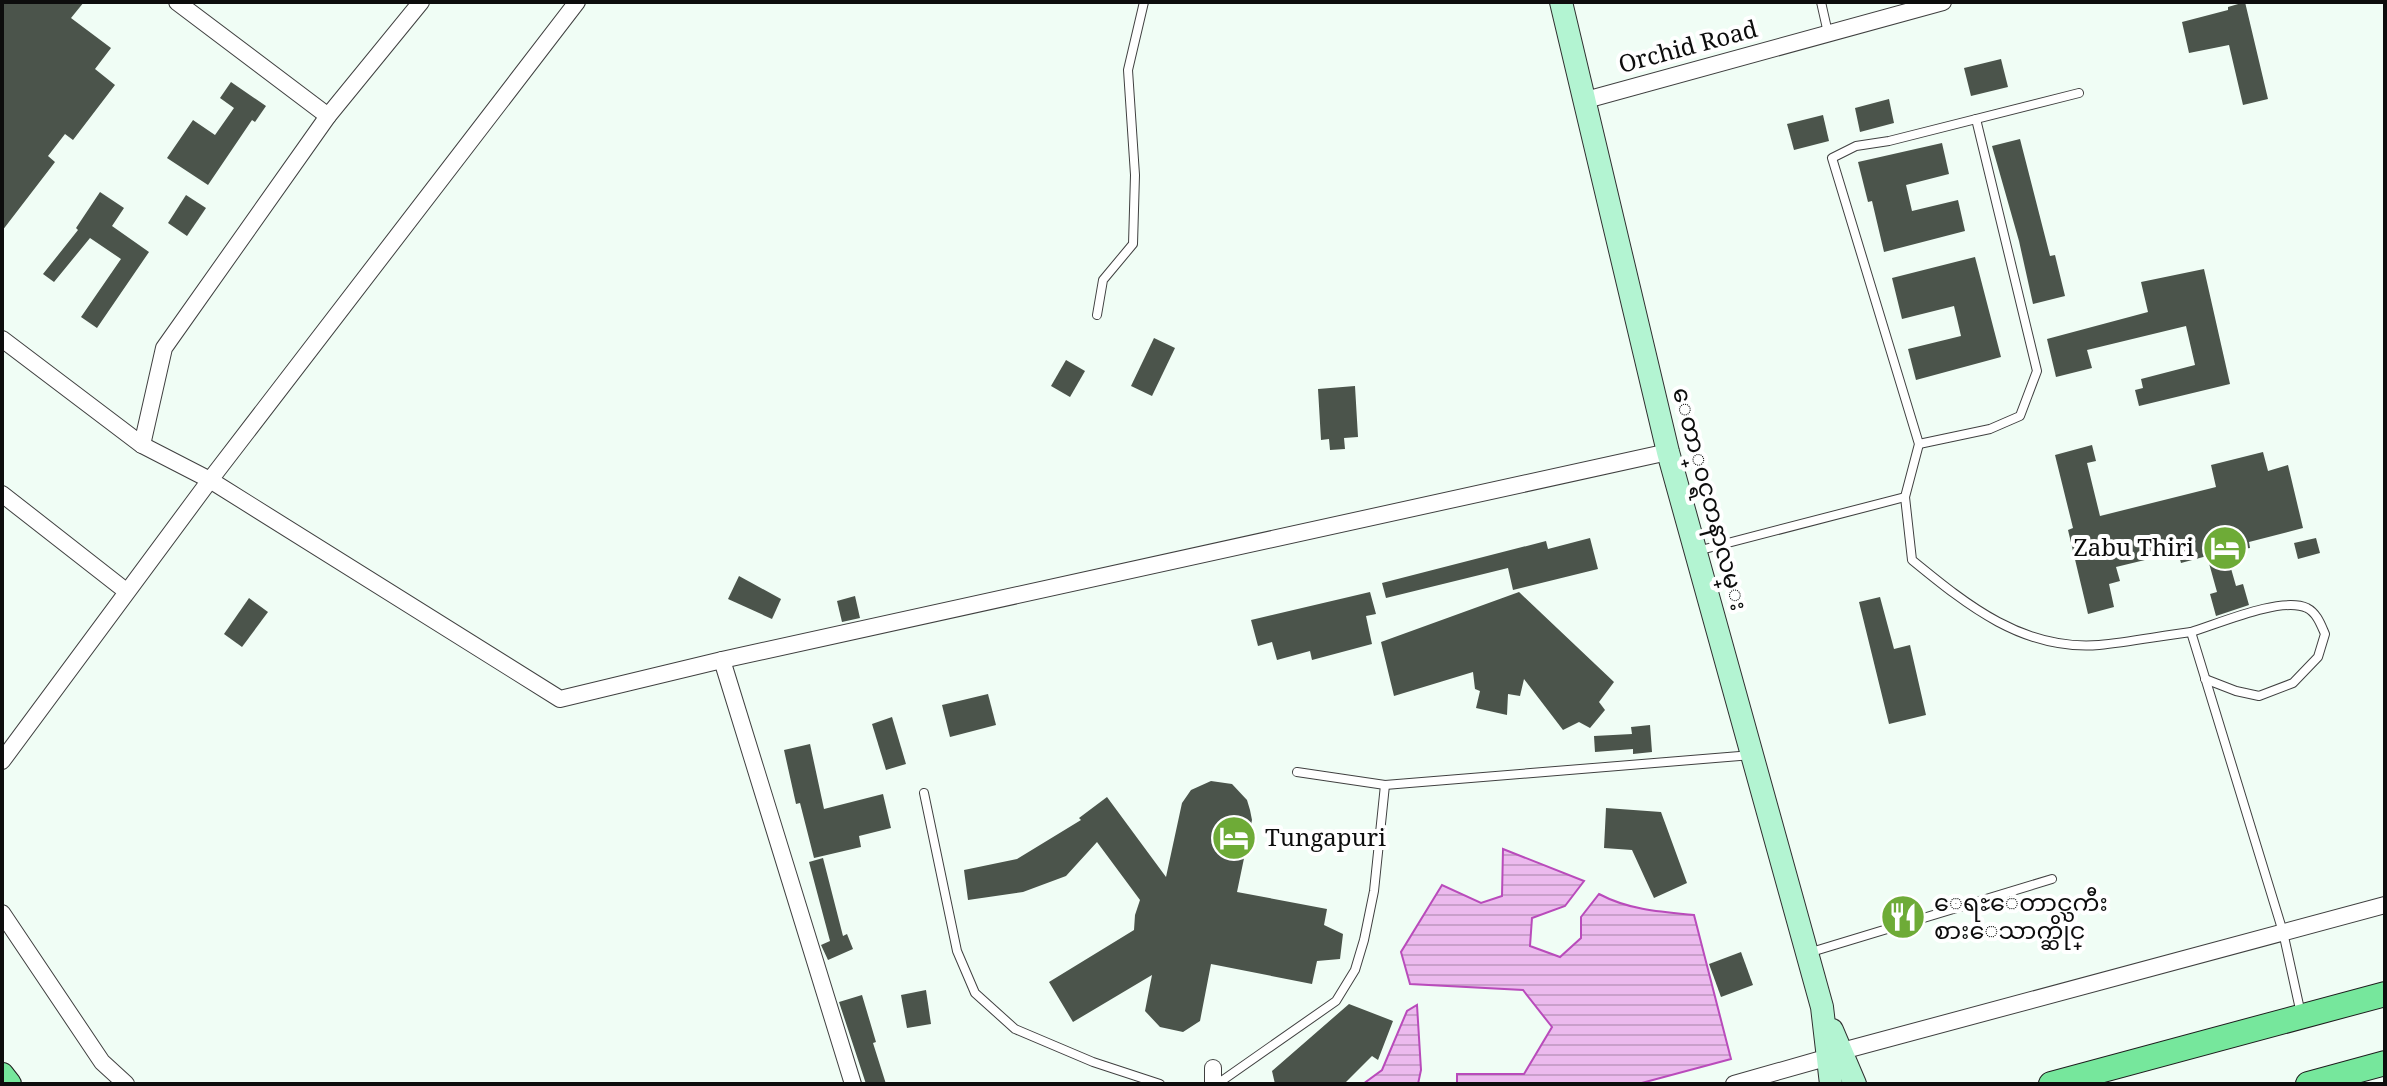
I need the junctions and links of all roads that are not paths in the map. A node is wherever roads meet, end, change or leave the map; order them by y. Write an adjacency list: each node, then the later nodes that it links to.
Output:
1 (177, 2): 11 (street)
2 (421, 2): 11 (street)
3 (577, 2): 18 (street)
4 (1144, 2): 13 (lane)
5 (1561, 2): 10 (main road, ေတာ္၀င္ရတနာလမ္း)
6 (1821, 2): 8 (lane)
7 (1943, 2): 8 (street, Orchid Road)
8 (1828, 33): 10 (street, Orchid Road)
9 (2079, 93): 12 (lane)
10 (1586, 100): 17 (main road, ေတာ္၀င္ရတနာလမ္း)
11 (328, 116): 16 (street)
12 (1976, 119): 15 (lane); 15 (lane)
13 (1097, 315)
14 (2, 339): 16 (street)
15 (1919, 444): 20 (lane)
16 (142, 445): 18 (street)
17 (1668, 452): 21 (main road, ေတာ္၀င္ရတနာလမ္း); 24 (street)
18 (210, 480): 22 (street); 24 (street)
19 (2, 494): 22 (street)
20 (1905, 497): 21 (lane); 23 (lane)
21 (1697, 551): 26 (main road, ေတာ္၀င္ရတနာလမ္း)
22 (126, 591): 27 (street)
23 (2191, 632): 25 (lane); 25 (lane)
24 (722, 660): 44 (street)
25 (2205, 679): 34 (lane)
26 (1753, 755): 29 (lane); 35 (main road, ေတာ္၀င္ရတနာလမ္း)
27 (2, 761)
28 (1297, 772): 29 (lane)
29 (1385, 785): 41 (lane)
30 (924, 793): 45 (lane)
31 (2052, 879): 35 (lane)
32 (2385, 905): 34 (street)
33 (2, 913): 43 (street)
34 (2283, 932): 37 (lane); 38 (street)
35 (1807, 953): 38 (main road, ေတာ္၀င္ရတနာလမ္း)
36 (2385, 994): 37 (main road)
37 (2301, 1017): 49 (main road)
38 (1835, 1054): 46 (street); 47 (main road); 48 (main road, ေတာ္၀င္ရတနာလမ္း)
39 (2385, 1063): 50 (main road)
40 (2, 1075): 42 (main road)
41 (1212, 1080)
42 (9, 1084)
43 (126, 1084)
44 (853, 1084)
45 (1160, 1084)
46 (1734, 1084)
47 (1831, 1084)
48 (1855, 1084)
49 (2051, 1084)
50 (2308, 1084)

